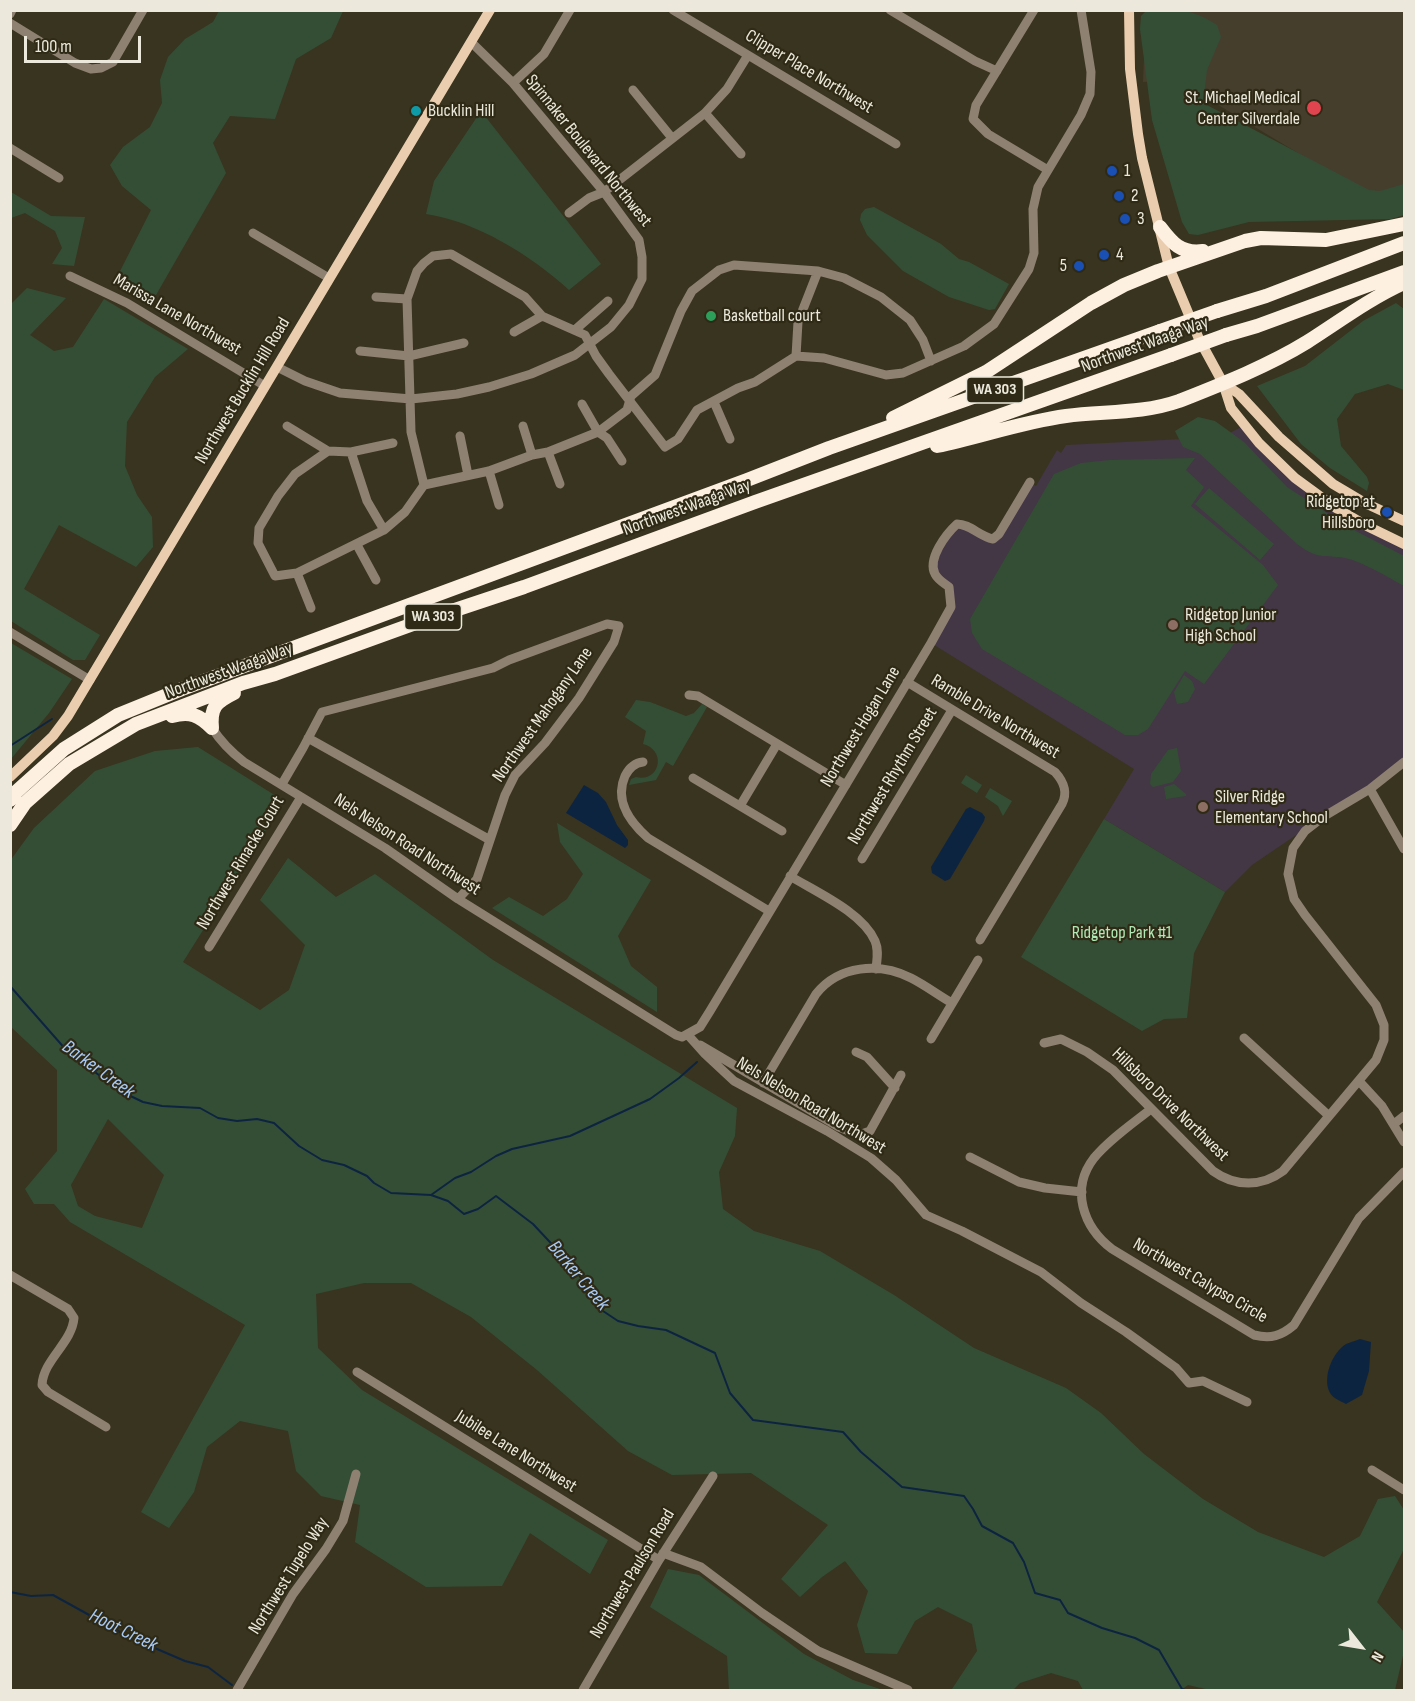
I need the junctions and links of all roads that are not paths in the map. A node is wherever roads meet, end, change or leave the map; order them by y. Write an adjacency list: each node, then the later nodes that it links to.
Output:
1 (143, 10): 9 (street)
2 (490, 10): 10 (main road, Northwest Bucklin Hill Road)
3 (570, 10): 13 (street)
4 (673, 10): 11 (street, Clipper Place Northwest)
5 (890, 10): 12 (street)
6 (1034, 10): 12 (street)
7 (1081, 10): 20 (street)
8 (1129, 10): 25 (main road)
9 (10, 23)
10 (471, 42): 13 (street, Spinnaker Boulevard Northwest); 33 (main road, Northwest Bucklin Hill Road)
11 (748, 55): 15 (street); 17 (street, Clipper Place Northwest)
12 (997, 71): 20 (street)
13 (513, 83): 22 (street, Spinnaker Boulevard Northwest)
14 (633, 90): 16 (street)
15 (705, 113): 16 (street); 19 (street)
16 (672, 138): 22 (street)
17 (896, 144)
18 (10, 148): 21 (street)
19 (741, 154)
20 (1048, 170): 46 (street)
21 (59, 178)
22 (604, 192): 23 (street); 42 (street, Spinnaker Boulevard Northwest)
23 (569, 213)
24 (1404, 224): 28 (highway)
25 (1160, 227): 28 (highway); 29 (main road)
26 (253, 233): 33 (street)
27 (1404, 243): 60 (highway, Northwest Waaga Way / WA 303, bridge)
28 (1214, 250): 29 (highway)
29 (1169, 267): 48 (main road); 60 (highway)
30 (818, 271): 45 (street); 46 (street); 52 (street)
31 (1404, 272): 65 (highway, Northwest Waaga Way / WA 303, bridge)
32 (70, 276): 49 (street, Marissa Lane Northwest)
33 (329, 278): 47 (main road, Northwest Bucklin Hill Road)
34 (1404, 283): 48 (highway)
35 (376, 297): 36 (street)
36 (407, 299): 38 (street); 44 (street)
37 (608, 302): 39 (street)
38 (542, 316): 39 (street); 40 (street)
39 (576, 329): 42 (street)
40 (514, 332)
41 (464, 343): 44 (street)
42 (591, 344): 50 (street, Spinnaker Boulevard Northwest); 52 (street)
43 (360, 351): 44 (street)
44 (409, 356): 50 (street)
45 (796, 356): 46 (street); 51 (street)
46 (931, 361)
47 (277, 367): 49 (main road, Northwest Bucklin Hill Road); 50 (street, Spinnaker Boulevard Northwest)
48 (1223, 383): 65 (highway); 73 (main road); 75 (main road)
49 (265, 386): 82 (main road, Northwest Bucklin Hill Road)
50 (411, 399): 71 (street)
51 (714, 402): 52 (street); 58 (street)
52 (630, 403): 56 (street)
53 (582, 404): 56 (street)
54 (287, 426): 61 (street)
55 (523, 426): 64 (street)
56 (598, 432): 63 (street); 66 (street)
57 (460, 436): 68 (street)
58 (730, 440)
59 (393, 443): 62 (street)
60 (829, 448): 98 (highway, Northwest Waaga Way / WA 303)
61 (328, 451): 62 (street); 77 (street)
62 (351, 452): 74 (street)
63 (548, 452): 64 (street); 70 (street)
64 (532, 455): 67 (street)
65 (885, 457): 81 (highway, Northwest Waaga Way / WA 303)
66 (622, 460)
67 (489, 471): 68 (street); 72 (street)
68 (468, 475): 71 (street)
69 (1030, 482): 83 (street, Northwest Hogan Lane)
70 (560, 484)
71 (424, 485): 74 (street)
72 (500, 505)
73 (1404, 521)
74 (384, 530): 76 (street)
75 (1404, 544)
76 (357, 545): 77 (street); 78 (street)
77 (297, 573): 79 (street)
78 (376, 580)
79 (311, 608)
80 (10, 632): 82 (street)
81 (274, 674): 86 (highway, Northwest Waaga Way / WA 303); 87 (highway)
82 (90, 680): 92 (main road, Northwest Bucklin Hill Road)
83 (907, 682): 85 (street, Ramble Drive Northwest); 95 (street, Northwest Hogan Lane)
84 (689, 695): 89 (street)
85 (952, 710): 104 (street, Northwest Rhythm Street); 108 (street, Ramble Drive Northwest)
86 (136, 724): 87 (highway); 100 (highway, Northwest Waaga Way / WA 303)
87 (212, 728): 94 (street, Nels Nelson Road Northwest)
88 (308, 738): 94 (street); 102 (street); 102 (street, Northwest Mahogany Lane)
89 (777, 744): 95 (street); 99 (street)
90 (643, 762): 107 (street)
91 (1404, 762): 96 (street, Hillsboro Drive Northwest)
92 (10, 777)
93 (693, 778): 99 (street)
94 (282, 784): 97 (street, Nels Nelson Road Northwest)
95 (846, 785): 105 (street, Northwest Hogan Lane)
96 (1370, 789): 103 (street); 119 (street, Hillsboro Drive Northwest)
97 (301, 797): 106 (street, Nels Nelson Road Northwest); 109 (street, Northwest Rinacke Court)
98 (10, 800)
99 (740, 806): 101 (street)
100 (10, 825)
101 (782, 831)
102 (490, 840): 106 (street)
103 (1404, 849)
104 (862, 859)
105 (790, 876): 107 (street, Northwest Hogan Lane); 111 (street)
106 (458, 899): 113 (street, Nels Nelson Road Northwest)
107 (769, 910): 113 (street, Northwest Hogan Lane)
108 (980, 940)
109 (209, 947)
110 (978, 960): 112 (street)
111 (876, 969): 112 (street); 120 (street)
112 (952, 1003): 114 (street)
113 (690, 1037): 120 (street); 132 (street, Nels Nelson Road Northwest)
114 (931, 1038)
115 (1244, 1038): 123 (street)
116 (1044, 1042): 122 (street, Hillsboro Drive Northwest)
117 (856, 1052): 121 (street)
118 (901, 1075): 121 (street)
119 (1359, 1081): 123 (street, Hillsboro Drive Northwest); 125 (street)
120 (764, 1083): 121 (street)
121 (895, 1088)
122 (1151, 1109): 123 (street, Hillsboro Drive Northwest); 129 (street, Northwest Calypso Circle)
123 (1328, 1115)
124 (1404, 1116): 125 (street)
125 (1394, 1124): 126 (street)
126 (1404, 1142)
127 (970, 1157): 129 (street)
128 (1404, 1172): 129 (street, Northwest Calypso Circle)
129 (1082, 1192)
130 (10, 1275): 133 (street)
131 (357, 1372): 138 (street, Jubilee Lane Northwest)
132 (1247, 1402)
133 (106, 1427)
134 (1372, 1470): 137 (street)
135 (356, 1474): 139 (street, Northwest Tupelo Way)
136 (713, 1476): 138 (street, Northwest Paulson Road)
137 (1404, 1490)
138 (661, 1556): 140 (street, Northwest Paulson Road); 141 (street, Jubilee Lane Northwest)
139 (237, 1690)
140 (583, 1690)
141 (908, 1690)

